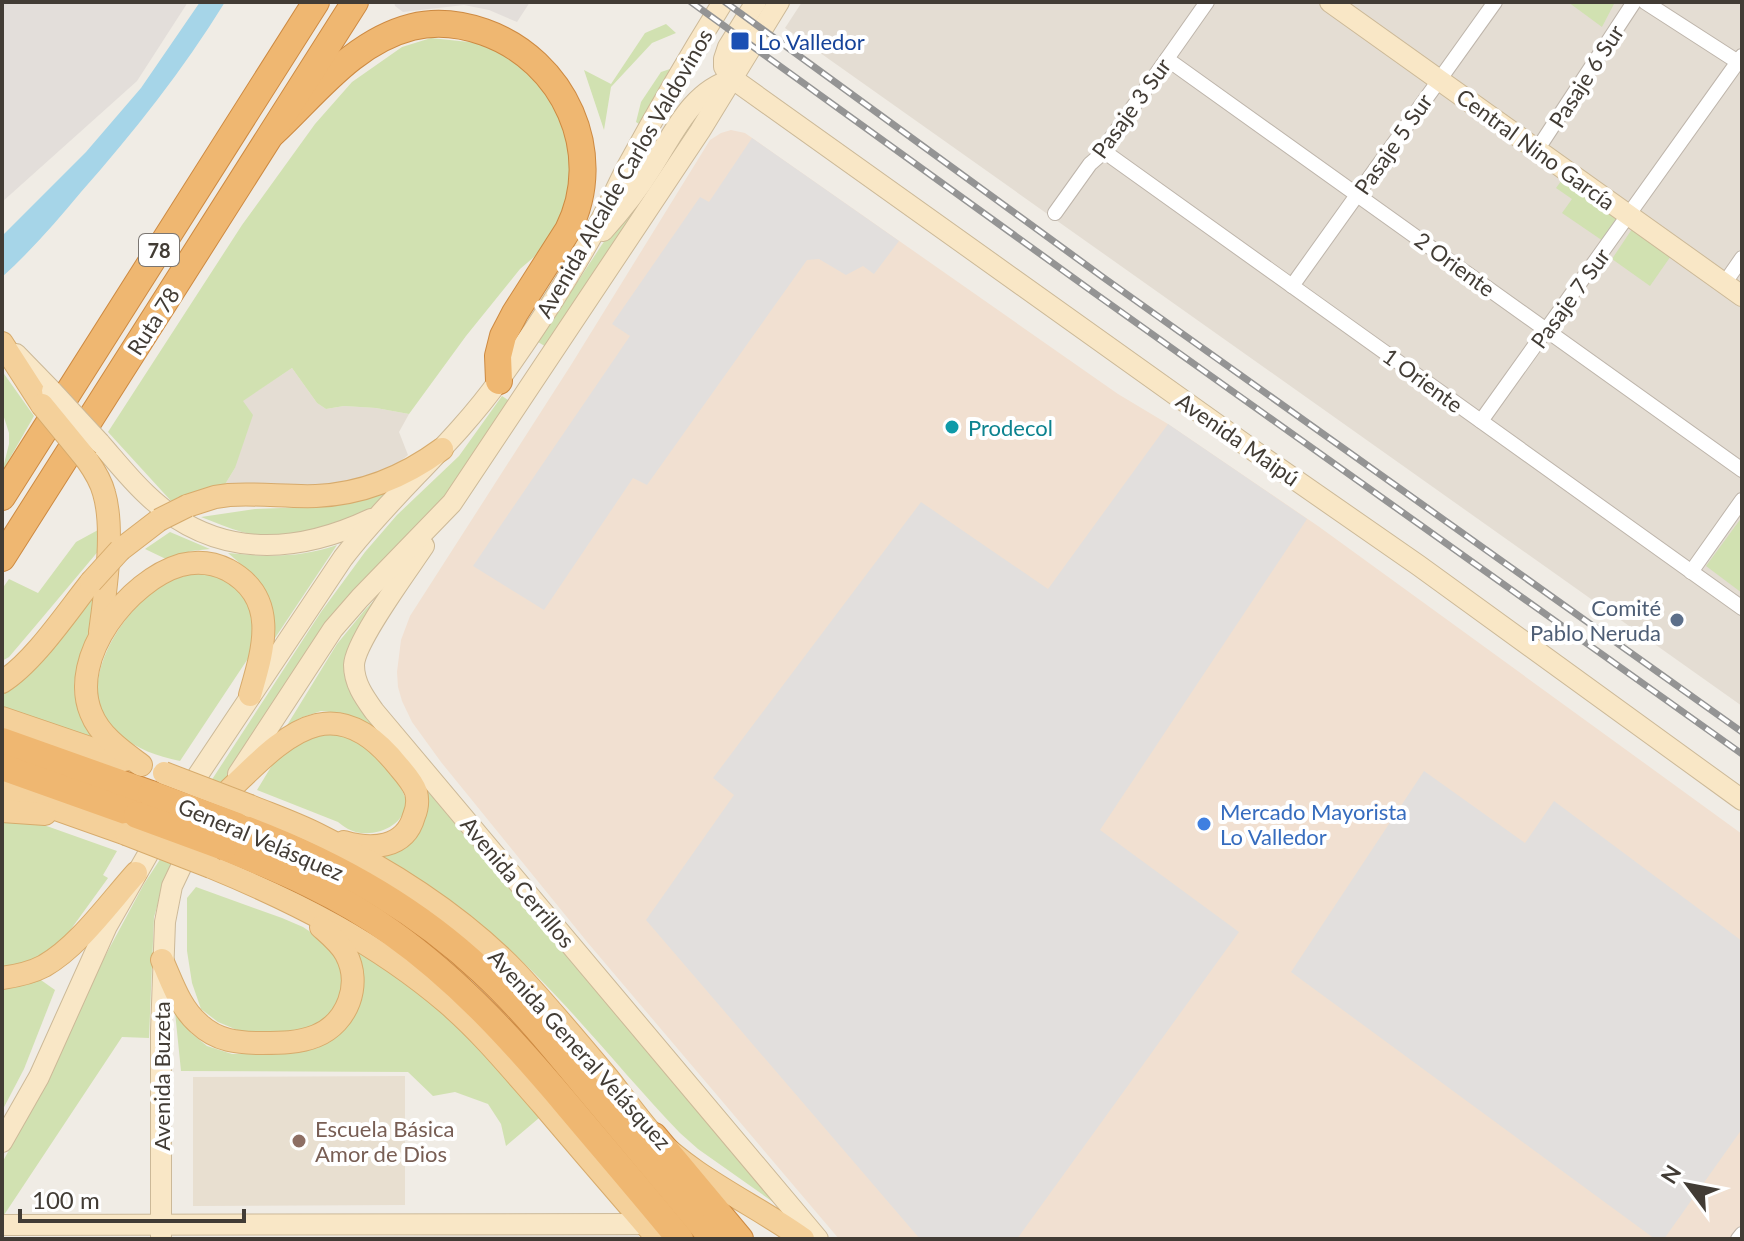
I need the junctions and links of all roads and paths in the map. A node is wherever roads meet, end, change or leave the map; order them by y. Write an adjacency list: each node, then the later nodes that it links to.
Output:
1 (316, 2): 33 (highway, Ruta 78 / 78)
2 (355, 2): 15 (highway, Ruta 78 / 78)
3 (723, 2): 22 (main road, Avenida Alcalde Carlos Valdovinos)
4 (756, 2): 13 (main road)
5 (779, 2): 13 (main road, Avenida Alcalde Carlos Valdovinos)
6 (1207, 2): 11 (street, Pasaje 3 Sur)
7 (1495, 2): 14 (street, Pasaje 5 Sur)
8 (1634, 2): 17 (street, Pasaje 6 Sur)
9 (1645, 2): 12 (street)
10 (1342, 5): 14 (main road, Central Nino García)
11 (1167, 59): 16 (street, Pasaje 3 Sur); 18 (street, 2 Oriente)
12 (1740, 59): 20 (street, Pasaje 7 Sur)
13 (733, 79): 22 (main road); 35 (main road, Avenida Alcalde Carlos Valdovinos); 49 (main road, Avenida Maipú)
14 (1439, 80): 17 (main road, Central Nino García); 18 (street, Pasaje 5 Sur)
15 (273, 133): 28 (highway); 37 (highway, Ruta 78 / 78)
16 (1106, 150): 19 (street, Pasaje 3 Sur); 24 (street, 1 Oriente)
17 (1537, 150): 20 (main road, Central Nino García)
18 (1357, 195): 24 (street, Pasaje 5 Sur); 26 (street, 2 Oriente)
19 (1055, 213)
20 (1629, 215): 23 (main road, Central Nino García); 26 (street, Pasaje 7 Sur)
21 (1742, 258): 23 (street)
22 (576, 263): 28 (main road, Avenida Alcalde Carlos Valdovinos)
23 (1724, 284): 25 (main road, Central Nino García)
24 (1292, 286): 29 (street, 1 Oriente)
25 (1742, 296)
26 (1547, 330): 29 (street, Pasaje 7 Sur); 32 (street, 2 Oriente)
27 (2, 341): 31 (main road, bridge)
28 (499, 381): 30 (main road, Avenida Alcalde Carlos Valdovinos)
29 (1481, 421): 38 (street, 1 Oriente)
30 (442, 449): 36 (main road, Avenida Alcalde Carlos Valdovinos); 41 (main road, bridge)
31 (93, 452): 36 (main road); 40 (main road)
32 (1742, 470)
33 (2, 497)
34 (1742, 500): 38 (street)
35 (452, 503): 48 (main road, Avenida Alcalde Carlos Valdovinos); 70 (main road, Avenida Cerrillos)
36 (378, 516): 42 (main road, Avenida Alcalde Carlos Valdovinos)
37 (2, 558)
38 (1691, 572): 39 (street, 1 Oriente)
39 (1742, 608)
40 (99, 637): 42 (main road); 45 (main road)
41 (2, 682)
42 (250, 695): 55 (main road, Avenida Alcalde Carlos Valdovinos)
43 (2, 718): 45 (main road, Avenida General Velásquez)
44 (2, 741): 50 (highway, General Velásquez)
45 (141, 765): 50 (main road, Avenida General Velásquez)
46 (2, 767): 50 (highway, General Velásquez)
47 (2, 790): 52 (main road, Avenida General Velásquez)
48 (225, 794): 53 (main road); 57 (main road, Avenida Alcalde Carlos Valdovinos)
49 (1742, 800)
50 (144, 804): 52 (main road, Avenida General Velásquez); 54 (highway, General Velásquez, bridge); 54 (main road, Avenida General Velásquez, bridge)
51 (2, 811): 52 (main road)
52 (84, 819)
53 (314, 832): 54 (main road, Avenida General Velásquez); 59 (main road, Avenida General Velásquez)
54 (230, 836): 56 (main road, Avenida General Velásquez); 66 (highway, General Velásquez); 67 (highway, General Velásquez)
55 (136, 873): 58 (main road); 60 (main road, Avenida Alcalde Carlos Valdovinos)
56 (267, 890): 57 (main road); 62 (main road, Avenida General Velásquez)
57 (162, 960): 63 (main road, Avenida Buzeta)
58 (2, 978)
59 (654, 1136): 68 (highway); 69 (main road, Avenida General Velásquez)
60 (2, 1142)
61 (2, 1225): 63 (main road)
62 (651, 1231): 64 (main road)
63 (161, 1232): 64 (main road)
64 (423, 1232)
65 (1742, 1234): 71 (street)
66 (680, 1239)
67 (713, 1239)
68 (740, 1239)
69 (803, 1239)
70 (818, 1239)
71 (1738, 1239)

